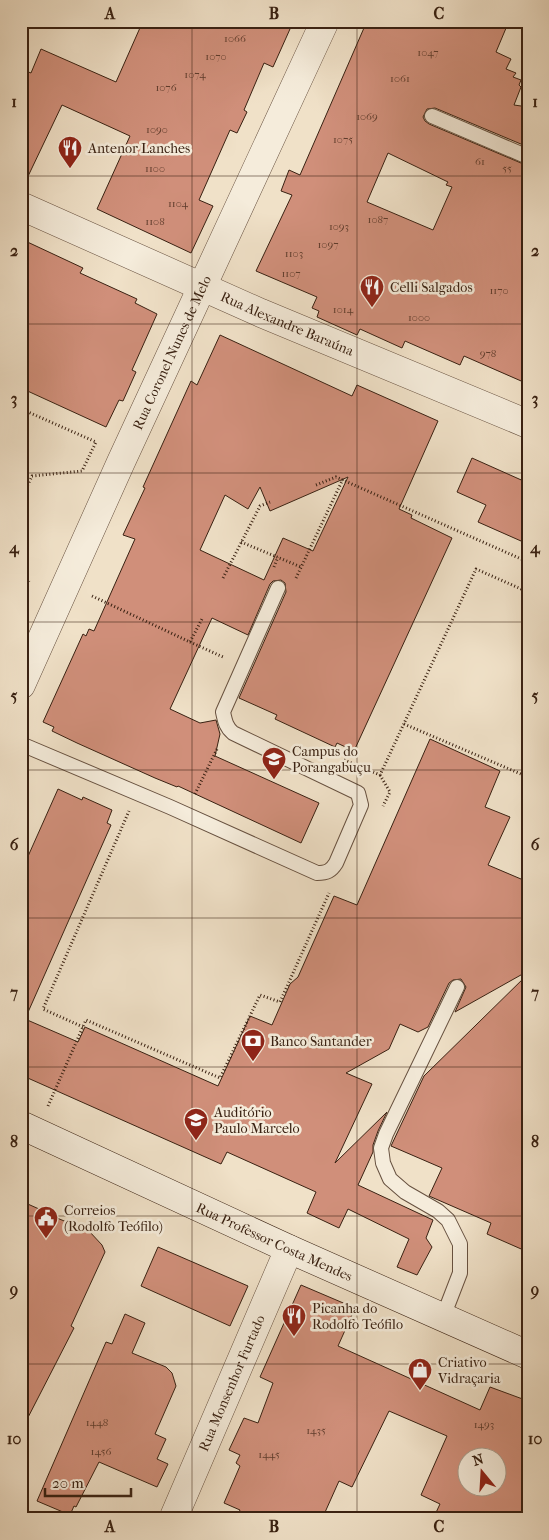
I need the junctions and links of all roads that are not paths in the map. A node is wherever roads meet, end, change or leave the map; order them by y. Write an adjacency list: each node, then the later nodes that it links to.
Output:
1 (325, 21): 5 (street, Rua Coronel Nunes de Melo)
2 (432, 116): 3 (lane)
3 (528, 157)
4 (21, 206): 5 (street, Rua Alexandre Baraúna)
5 (202, 287): 6 (street, Rua Alexandre Baraúna); 8 (street, Rua Coronel Nunes de Melo)
6 (528, 424)
7 (278, 588): 9 (lane)
8 (24, 672)
9 (21, 744)
10 (456, 987): 13 (lane)
11 (21, 1125): 12 (street, Rua Professor Costa Mendes)
12 (289, 1249): 13 (street, Rua Professor Costa Mendes); 15 (street, Rua Monsenhor Furtado)
13 (443, 1318): 14 (street, Rua Professor Costa Mendes)
14 (528, 1355)
15 (173, 1519)

